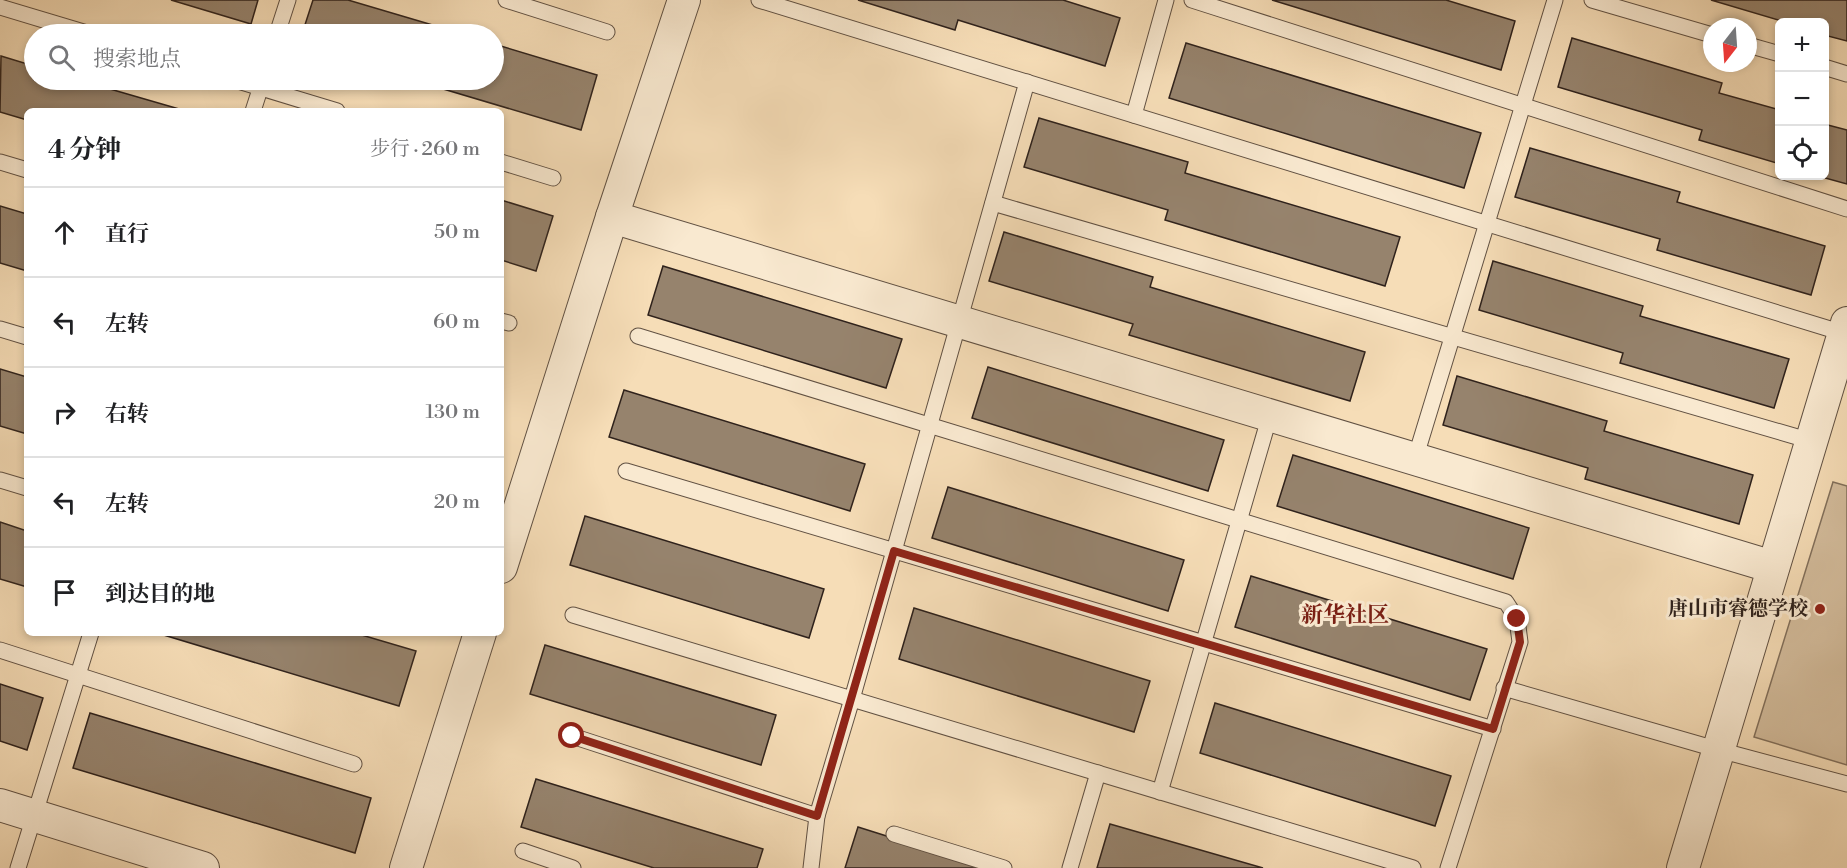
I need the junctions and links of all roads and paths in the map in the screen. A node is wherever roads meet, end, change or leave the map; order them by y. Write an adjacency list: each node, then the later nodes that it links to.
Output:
1 (288, 0): 12 (lane)
2 (506, 0): 13 (lane)
3 (684, 0): 32 (street)
4 (759, 0): 19 (lane)
5 (1166, 0): 25 (lane)
6 (1192, 0): 22 (lane)
7 (1554, 0): 22 (lane)
8 (1592, 0): 9 (lane)
9 (1632, 6): 14 (lane)
10 (0, 7): 11 (lane)
11 (57, 24)
12 (280, 24)
13 (607, 32)
14 (1703, 32)
15 (1757, 48): 16 (lane)
16 (1775, 53)
17 (1829, 69): 18 (lane)
18 (1847, 74)
19 (1027, 82): 25 (lane); 30 (lane)
20 (260, 90): 23 (lane)
21 (281, 90): 24 (lane)
22 (1522, 105): 31 (lane); 33 (lane)
23 (254, 108)
24 (329, 108)
25 (1134, 115): 33 (lane)
26 (0, 162): 28 (lane)
27 (504, 163): 29 (lane)
28 (24, 169)
29 (553, 178)
30 (993, 203): 34 (lane); 39 (lane)
31 (1847, 209)
32 (612, 218): 34 (street); 49 (street)
33 (1487, 224): 35 (lane); 39 (lane)
34 (959, 322): 40 (street); 41 (lane)
35 (1845, 328): 42 (street)
36 (0, 329): 37 (lane)
37 (24, 336)
38 (638, 336): 41 (lane)
39 (1452, 336): 42 (lane); 43 (lane)
40 (1270, 415): 43 (street); 47 (lane)
41 (930, 425): 47 (lane); 48 (lane)
42 (1811, 441): 50 (street)
43 (1415, 459): 50 (street)
44 (626, 471): 48 (lane)
45 (0, 480): 46 (lane)
46 (24, 487)
47 (1239, 520): 54 (lane); 57 (lane)
48 (894, 551): 54 (lane); 58 (lane)
49 (504, 558)
50 (1773, 567): 61 (street)
51 (573, 615): 58 (lane)
52 (90, 636): 56 (lane)
53 (479, 636): 73 (street)
54 (1204, 643): 59 (lane); 65 (lane)
55 (0, 650): 56 (lane)
56 (78, 675): 62 (lane); 67 (lane)
57 (1504, 688): 59 (lane); 61 (lane)
58 (852, 699): 63 (lane); 68 (lane)
59 (1493, 729): 79 (lane)
60 (572, 736): 68 (lane)
61 (1719, 750): 64 (lane); 80 (street)
62 (354, 764)
63 (1098, 773): 65 (lane); 77 (lane)
64 (1847, 784)
65 (1160, 792): 78 (lane)
66 (0, 805): 67 (street)
67 (34, 816): 71 (lane); 72 (street)
68 (817, 816): 75 (lane)
69 (894, 834): 76 (lane)
70 (523, 851): 74 (lane)
71 (18, 868)
72 (203, 868)
73 (405, 868)
74 (573, 868)
75 (811, 868)
76 (1004, 868)
77 (1070, 868)
78 (1413, 868)
79 (1448, 868)
80 (1683, 868)

